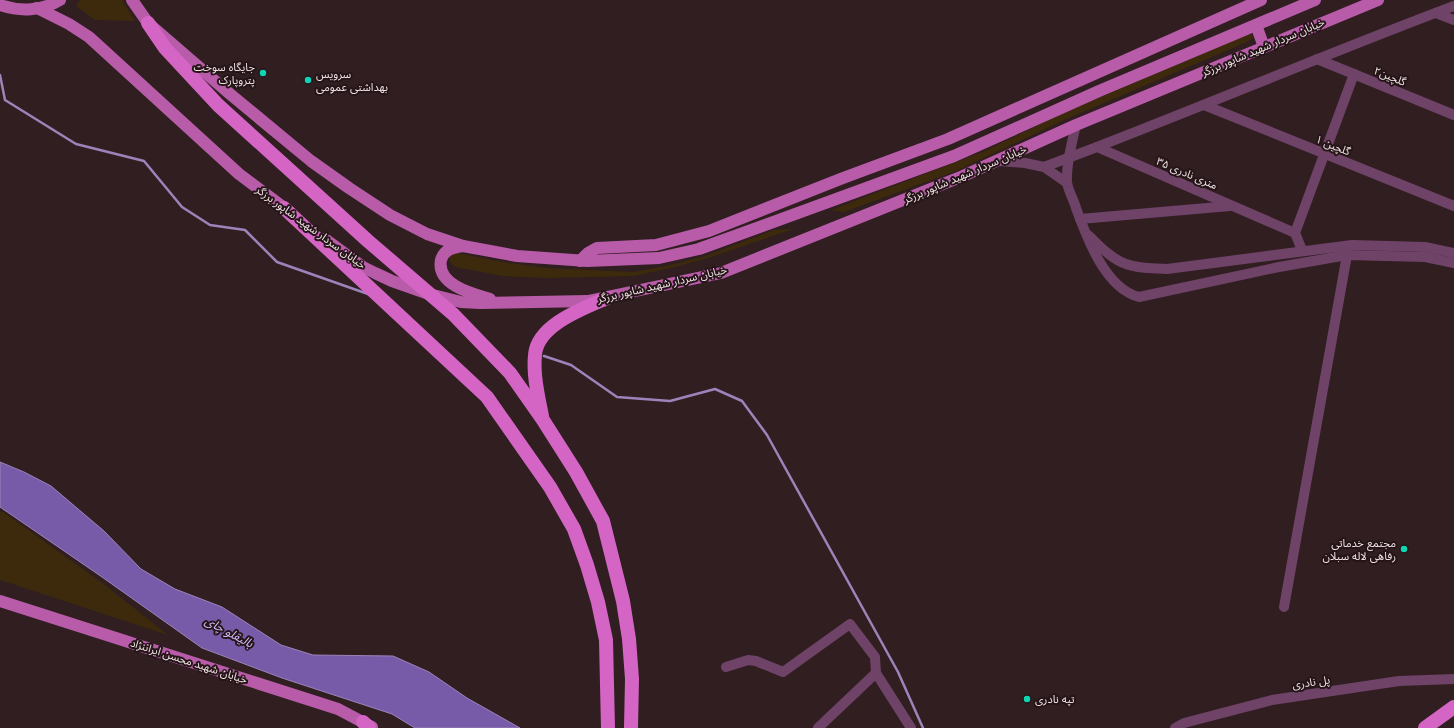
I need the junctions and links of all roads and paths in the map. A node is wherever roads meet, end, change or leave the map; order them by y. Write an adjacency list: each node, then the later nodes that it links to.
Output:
1 (60, 0): 8 (main road)
2 (132, 0): 11 (main road, خیابان سردار شهید شاپور برزگر)
3 (1261, 0): 16 (main road)
4 (1315, 0): 12 (main road, خیابان سردار شهید شاپور برزگر)
5 (1378, 0): 13 (main road, خیابان سردار شهید شاپور برزگر)
6 (0, 5): 8 (main road)
7 (1454, 6): 9 (street)
8 (38, 8): 29 (main road, خیابان سردار شهید شاپور برزگر)
9 (1436, 13): 10 (street); 14 (street)
10 (1454, 20)
11 (148, 23): 33 (main road, خیابان سردار شهید شاپور برزگر); 43 (highway)
12 (1256, 25): 13 (main road); 17 (main road, خیابان سردار شهید شاپور برزگر)
13 (1264, 47): 20 (main road, خیابان سردار شهید شاپور برزگر)
14 (1317, 59): 15 (street, گلچین۲); 18 (street)
15 (1354, 74): 19 (street, گلچین۲); 22 (street)
16 (1090, 76): 17 (main road); 38 (main road)
17 (1099, 91): 38 (main road, خیابان سردار شهید شاپور برزگر)
18 (1204, 105): 21 (street); 22 (street, گلچین ۱)
19 (1454, 115)
20 (1076, 125): 23 (street); 24 (main road, خیابان سردار شهید شاپور برزگر)
21 (1097, 147): 23 (street); 27 (street, ۳۵ متری نادری)
22 (1324, 154): 28 (street, گلچین ۱); 32 (street)
23 (1070, 157): 25 (street); 26 (street)
24 (999, 161): 25 (street); 41 (main road, خیابان سردار شهید شاپور برزگر)
25 (1044, 167): 26 (street)
26 (1067, 183): 30 (street)
27 (1232, 206): 30 (street); 32 (street, ۳۵ متری نادری)
28 (1454, 206)
29 (284, 208): 42 (main road, خیابان سردار شهید شاپور برزگر); 52 (highway)
30 (1080, 219): 31 (street)
31 (1085, 232): 35 (street); 40 (street)
32 (1295, 232): 34 (street)
33 (462, 246): 38 (main road, خیابان سردار شهید شاپور برزگر); 42 (main road)
34 (1302, 250): 35 (street); 36 (street)
35 (1277, 253): 40 (street)
36 (1454, 253)
37 (1347, 255): 39 (street); 40 (street); 45 (street)
38 (580, 261)
39 (1454, 263)
40 (1280, 267)
41 (607, 298): 42 (main road, خیابان سردار شهید شاپور برزگر); 43 (highway)
42 (502, 303)
43 (543, 420): 48 (highway)
44 (0, 601): 51 (main road, خیابان شهید محسن ایراننژاد)
45 (1284, 607)
46 (726, 667): 47 (street)
47 (876, 673): 55 (street); 56 (street)
48 (632, 679): 53 (highway); 54 (highway)
49 (1454, 679): 57 (street, پل نادری)
50 (1454, 707): 58 (highway)
51 (369, 726)
52 (608, 728)
53 (631, 728)
54 (640, 728)
55 (818, 728)
56 (911, 728)
57 (1175, 728)
58 (1425, 728)

